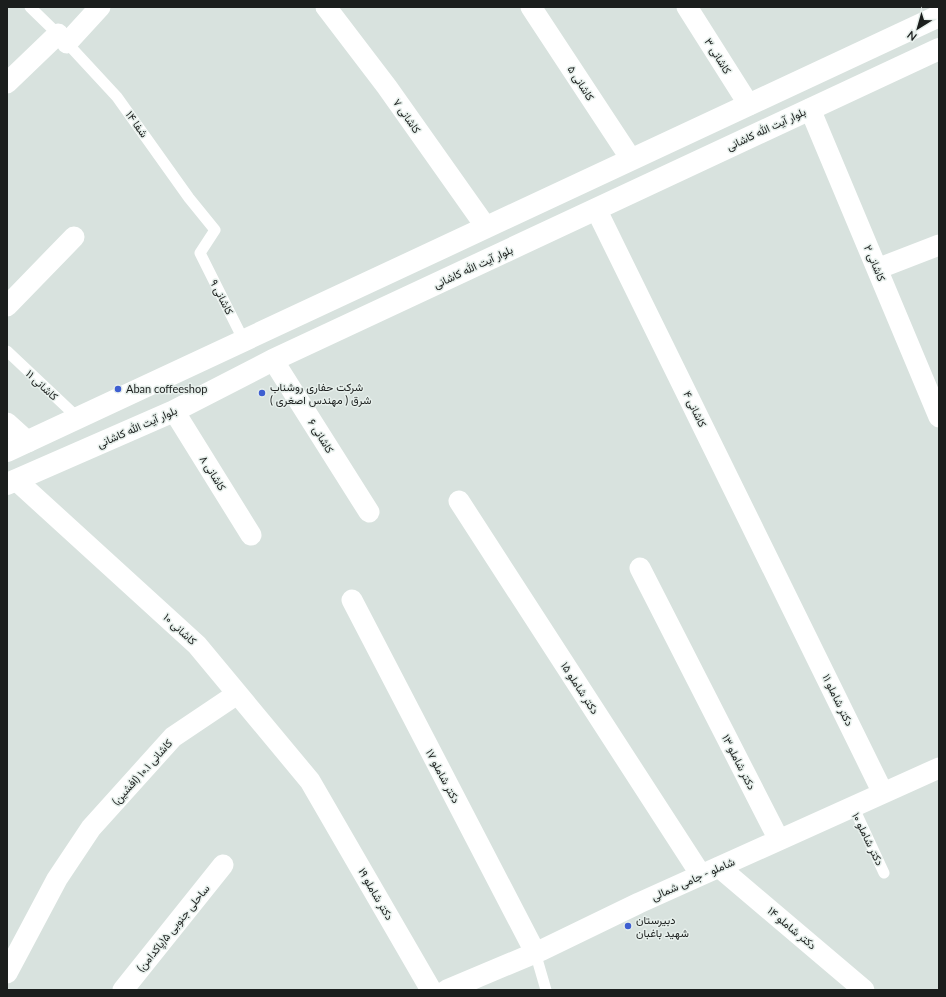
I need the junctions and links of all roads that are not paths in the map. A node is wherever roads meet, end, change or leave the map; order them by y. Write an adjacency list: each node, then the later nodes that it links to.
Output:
1 (30, 7): 7 (lane, شفا ۱۴)
2 (100, 7): 7 (street)
3 (326, 7): 15 (street, کاشانی ۷)
4 (531, 7): 12 (street, کاشانی ۵)
5 (687, 7): 10 (street, کاشانی ۳)
6 (939, 16): 10 (street)
7 (62, 38): 9 (street); 18 (lane, شفا ۱۴)
8 (939, 49): 11 (street, بلوار آیت الله کاشانی)
9 (7, 83)
10 (749, 105): 12 (street)
11 (810, 109): 14 (street, بلوار آیت الله کاشانی); 19 (street, کاشانی ۲)
12 (631, 159): 13 (street)
13 (583, 182): 14 (street); 15 (street)
14 (596, 209): 23 (street, بلوار آیت الله کاشانی); 36 (street, کاشانی ۴)
15 (486, 228): 21 (street)
16 (74, 237): 20 (street)
17 (939, 245): 19 (street)
18 (200, 253): 21 (lane, کاشانی ۹)
19 (877, 269): 25 (street, کاشانی ۲)
20 (7, 306)
21 (244, 341): 26 (street)
22 (7, 351): 26 (lane, کاشانی ۱۱)
23 (273, 360): 24 (street, بلوار آیت الله کاشانی); 32 (street, کاشانی ۶)
24 (174, 411): 30 (street, بلوار آیت الله کاشانی); 33 (street, کاشانی ۸)
25 (939, 417)
26 (78, 418): 28 (street)
27 (7, 423): 28 (street)
28 (28, 442): 29 (street)
29 (7, 451)
30 (12, 482): 37 (street, کاشانی ۱۰)
31 (459, 500): 44 (street, دکتر شاملو ۱۵)
32 (368, 512)
33 (251, 535)
34 (640, 568): 42 (street, دکتر شاملو ۱۳)
35 (352, 600): 46 (street, دکتر شاملو ۱۷)
36 (793, 608): 39 (street, دکتر شاملو ۱۱)
37 (237, 694): 40 (street, کاشانی ۱۰); 47 (street, کاشانی ۱۰.۱ (افشین))
38 (939, 768): 39 (street, شاملو - جامی شمالی)
39 (884, 793): 41 (street, شاملو - جامی شمالی)
40 (320, 799): 49 (street, دکتر شاملو ۱۹)
41 (853, 806): 42 (street, شاملو - جامی شمالی); 45 (lane, دکتر شاملو ۱۰)
42 (779, 840): 44 (street, شاملو - جامی شمالی)
43 (223, 865): 48 (street, ساحلی جنوبی ۵(پاکدامن))
44 (710, 871): 46 (street, شاملو - جامی شمالی); 52 (street, دکتر شاملو ۱۴)
45 (884, 873)
46 (535, 952): 50 (street, شاملو - جامی شمالی); 51 (lane)
47 (7, 973)
48 (122, 990)
49 (431, 990)
50 (447, 990)
51 (546, 990)
52 (864, 990)

